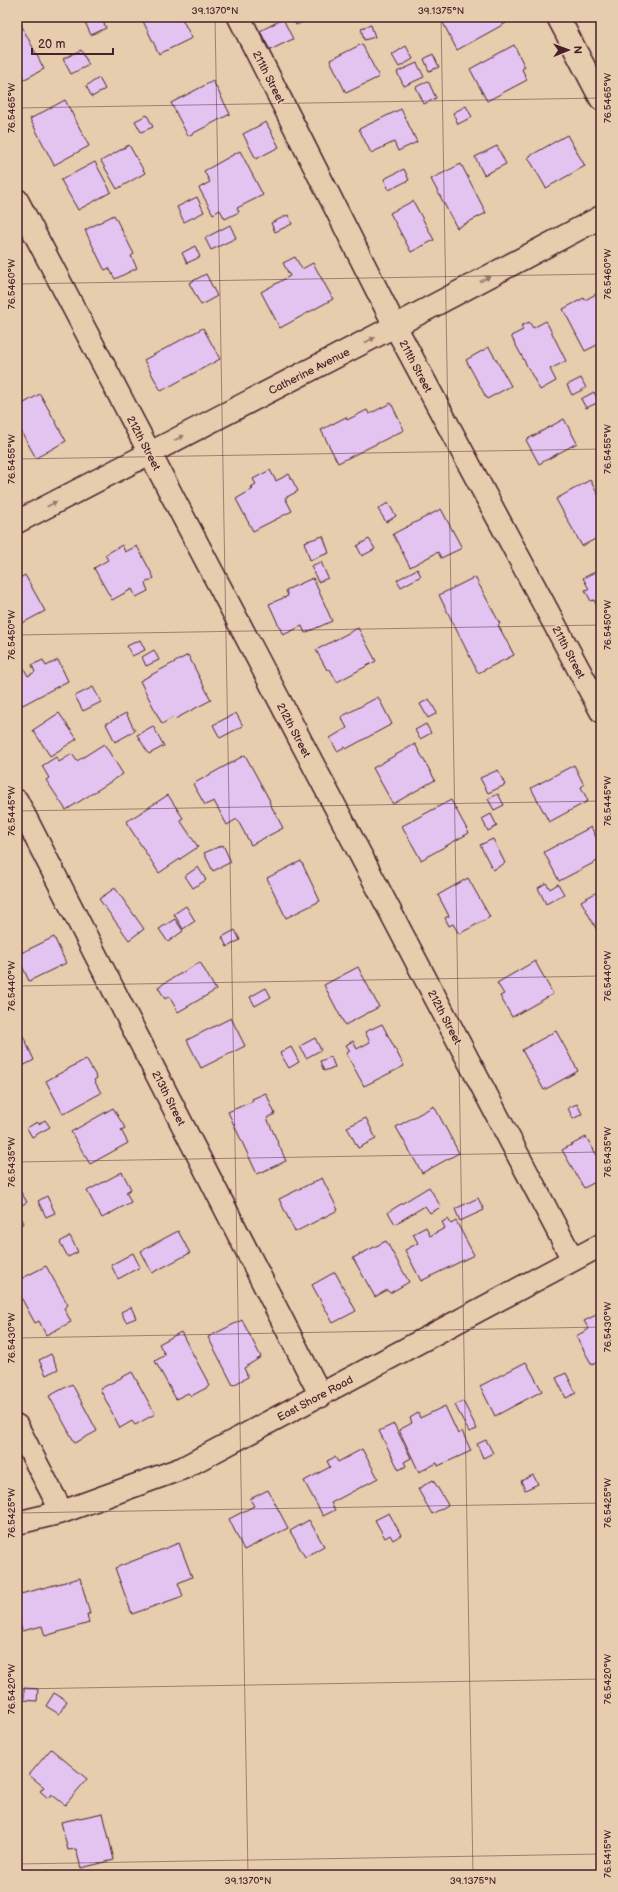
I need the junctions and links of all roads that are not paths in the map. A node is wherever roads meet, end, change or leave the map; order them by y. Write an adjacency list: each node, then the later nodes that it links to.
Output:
1 (239, 17): 6 (street, 211th Street)
2 (558, 17): 3 (street)
3 (601, 99)
4 (17, 200): 7 (street, 212th Street)
5 (601, 217): 6 (street, Catherine Avenue, one-way to 5)
6 (395, 326): 7 (street, Catherine Avenue, one-way to 6); 9 (street, 211th Street)
7 (149, 453): 8 (street, Catherine Avenue, one-way to 7); 12 (street, 212th Street)
8 (17, 522)
9 (601, 711)
10 (17, 801): 13 (street, 213th Street)
11 (601, 1245): 12 (street, East Shore Road)
12 (573, 1260): 13 (street, East Shore Road)
13 (321, 1396): 15 (street, East Shore Road)
14 (17, 1426): 15 (street)
15 (62, 1512): 16 (street, East Shore Road)
16 (17, 1524)

